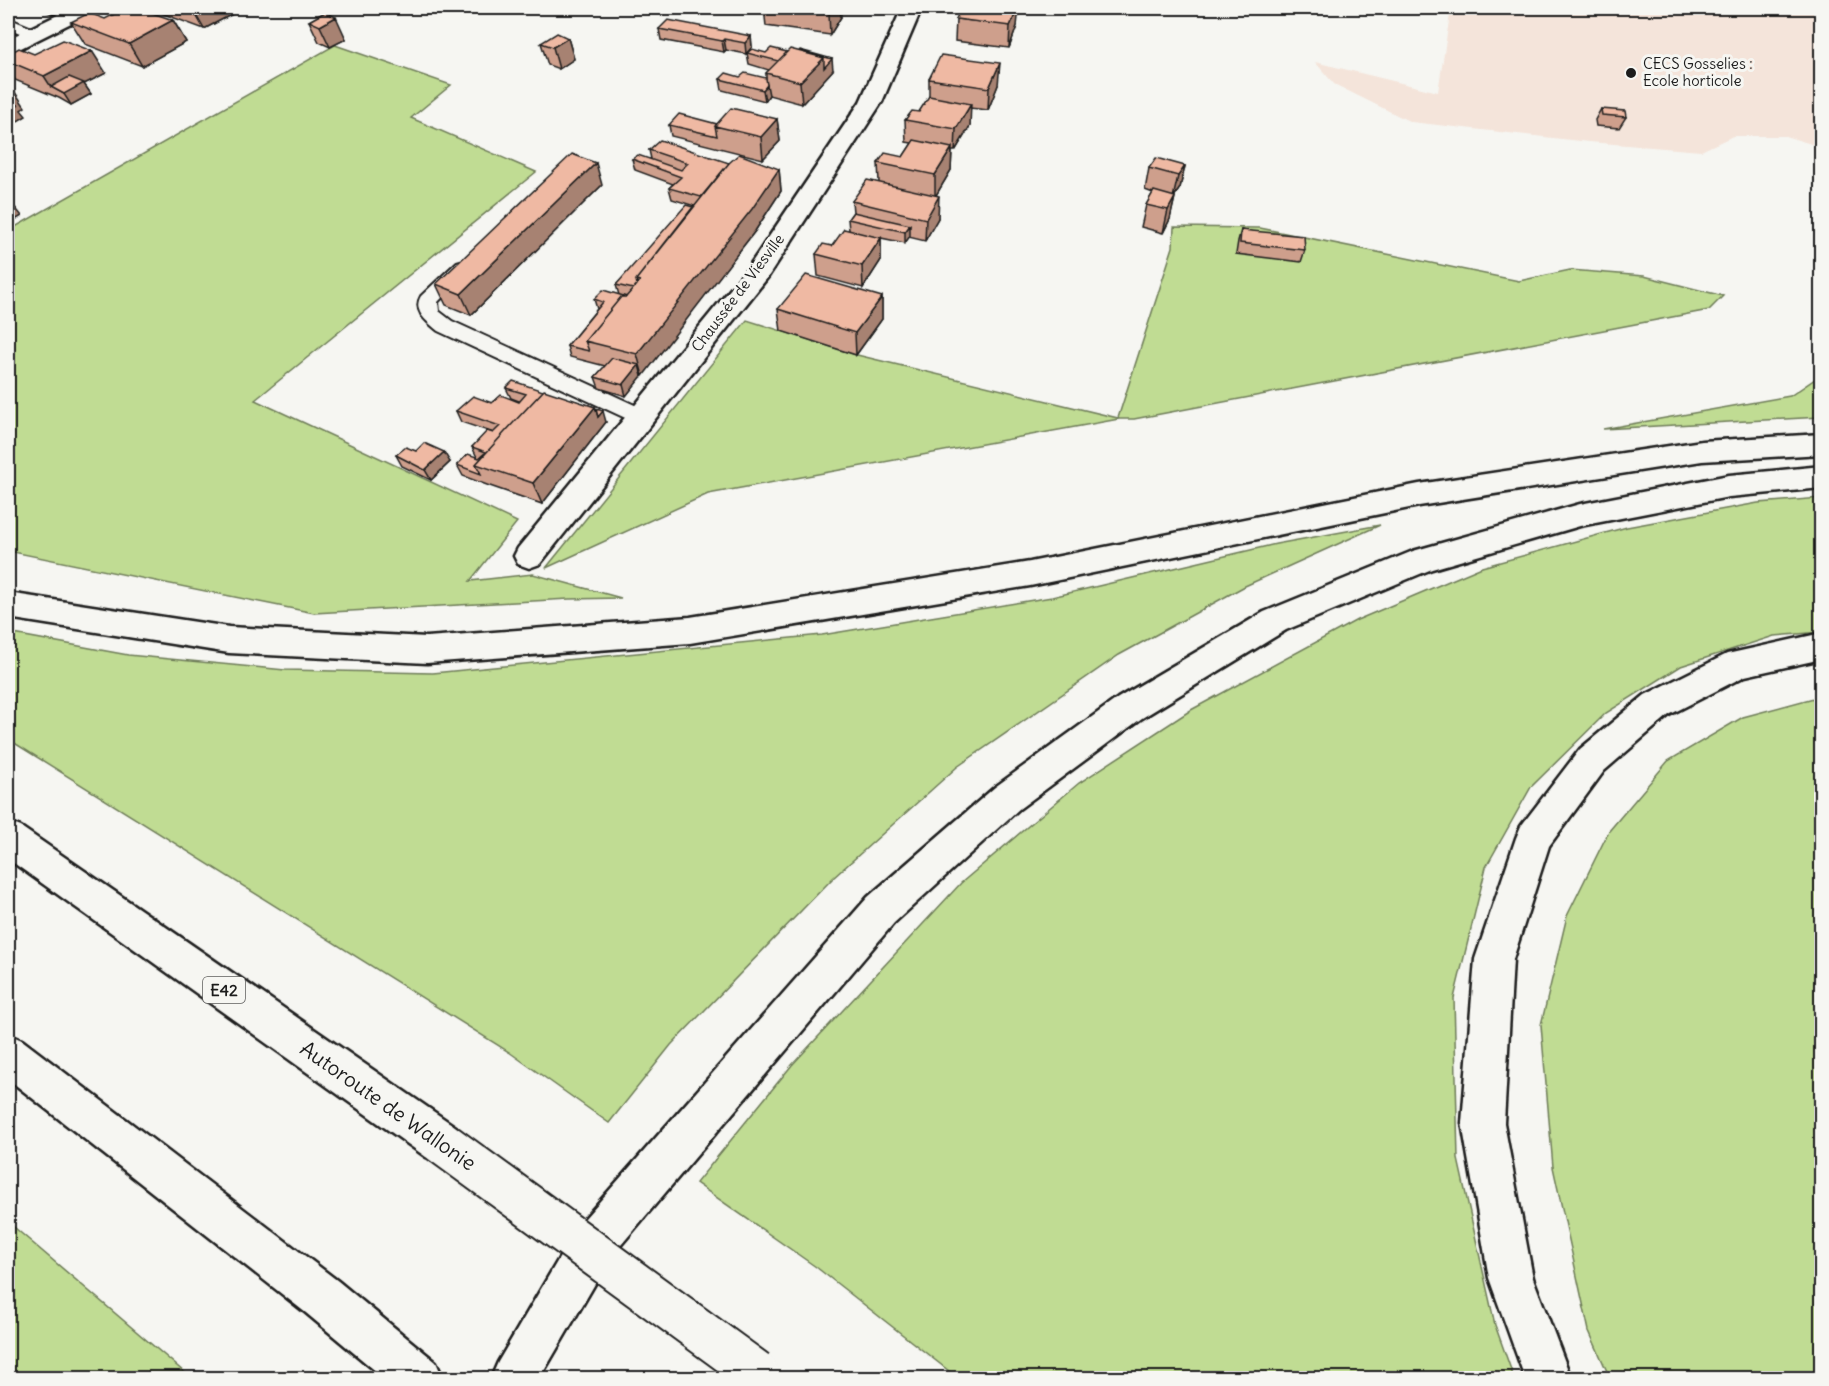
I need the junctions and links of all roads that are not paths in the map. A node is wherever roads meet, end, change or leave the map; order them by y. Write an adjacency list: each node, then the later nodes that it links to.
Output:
1 (52, 8): 3 (lane)
2 (912, 8): 8 (main road, Chaussée de Viesville)
3 (79, 11): 5 (main road)
4 (8, 23): 5 (lane)
5 (34, 34): 6 (main road)
6 (8, 47)
7 (480, 250): 8 (lane)
8 (642, 417): 11 (main road, Chaussée de Viesville)
9 (1821, 444): 12 (main road)
10 (1821, 477): 18 (main road)
11 (529, 556)
12 (8, 606)
13 (1821, 646): 19 (main road)
14 (8, 838): 16 (main road, Autoroute de Wallonie / E42, bridge)
15 (8, 1054): 17 (main road)
16 (760, 1375)
17 (420, 1378)
18 (514, 1378)
19 (1548, 1378)

